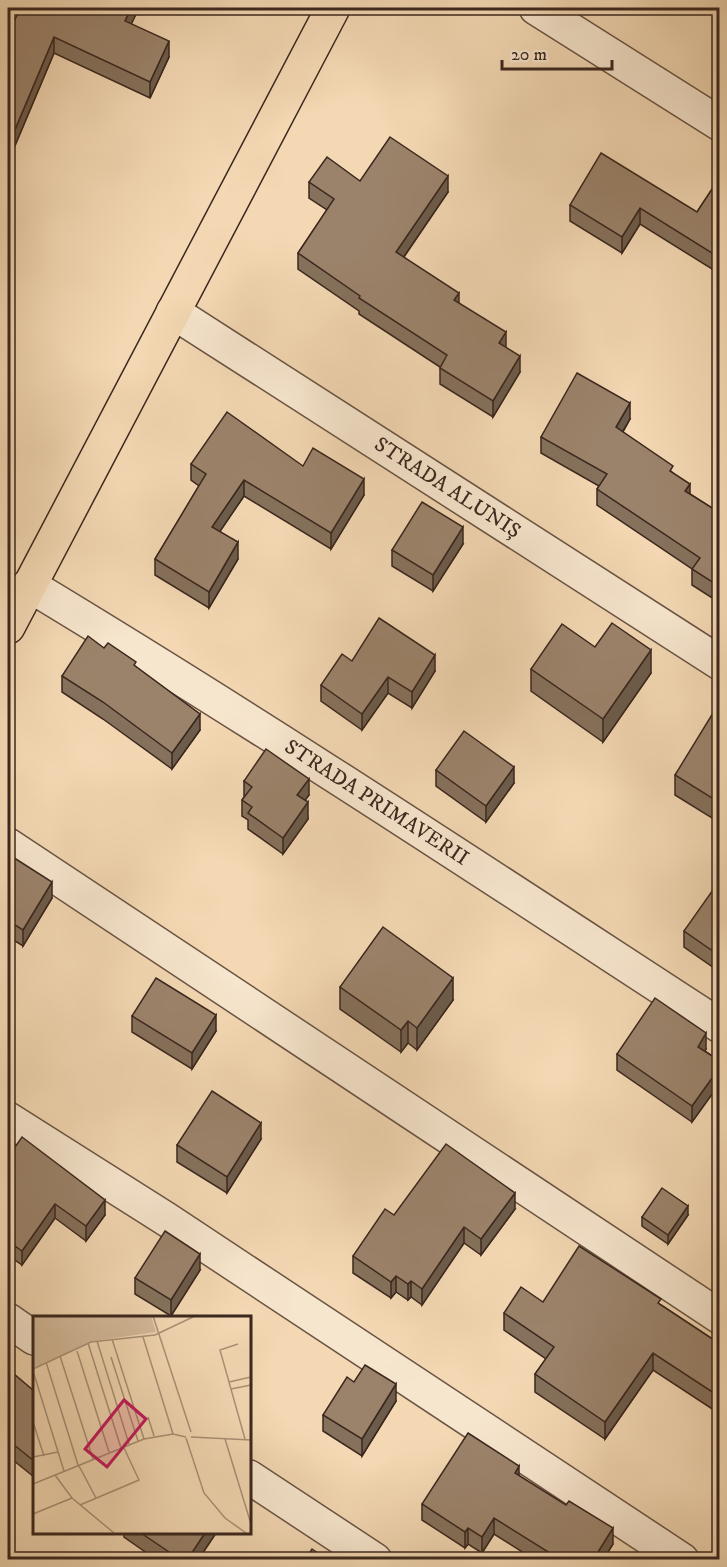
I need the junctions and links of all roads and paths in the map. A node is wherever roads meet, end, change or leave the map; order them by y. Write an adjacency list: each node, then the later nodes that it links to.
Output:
1 (333, 8): 4 (main road)
2 (536, 8): 3 (street)
3 (720, 124)
4 (173, 312): 5 (main road); 7 (street, STRADA ALUNIȘ)
5 (29, 585): 6 (main road); 9 (street, STRADA PRIMAVERII)
6 (8, 627)
7 (720, 663)
8 (8, 845): 11 (street)
9 (720, 1026)
10 (8, 1119): 16 (street)
11 (720, 1317)
12 (8, 1320): 13 (street)
13 (33, 1337)
14 (250, 1479): 15 (street)
15 (375, 1560)
16 (682, 1560)

